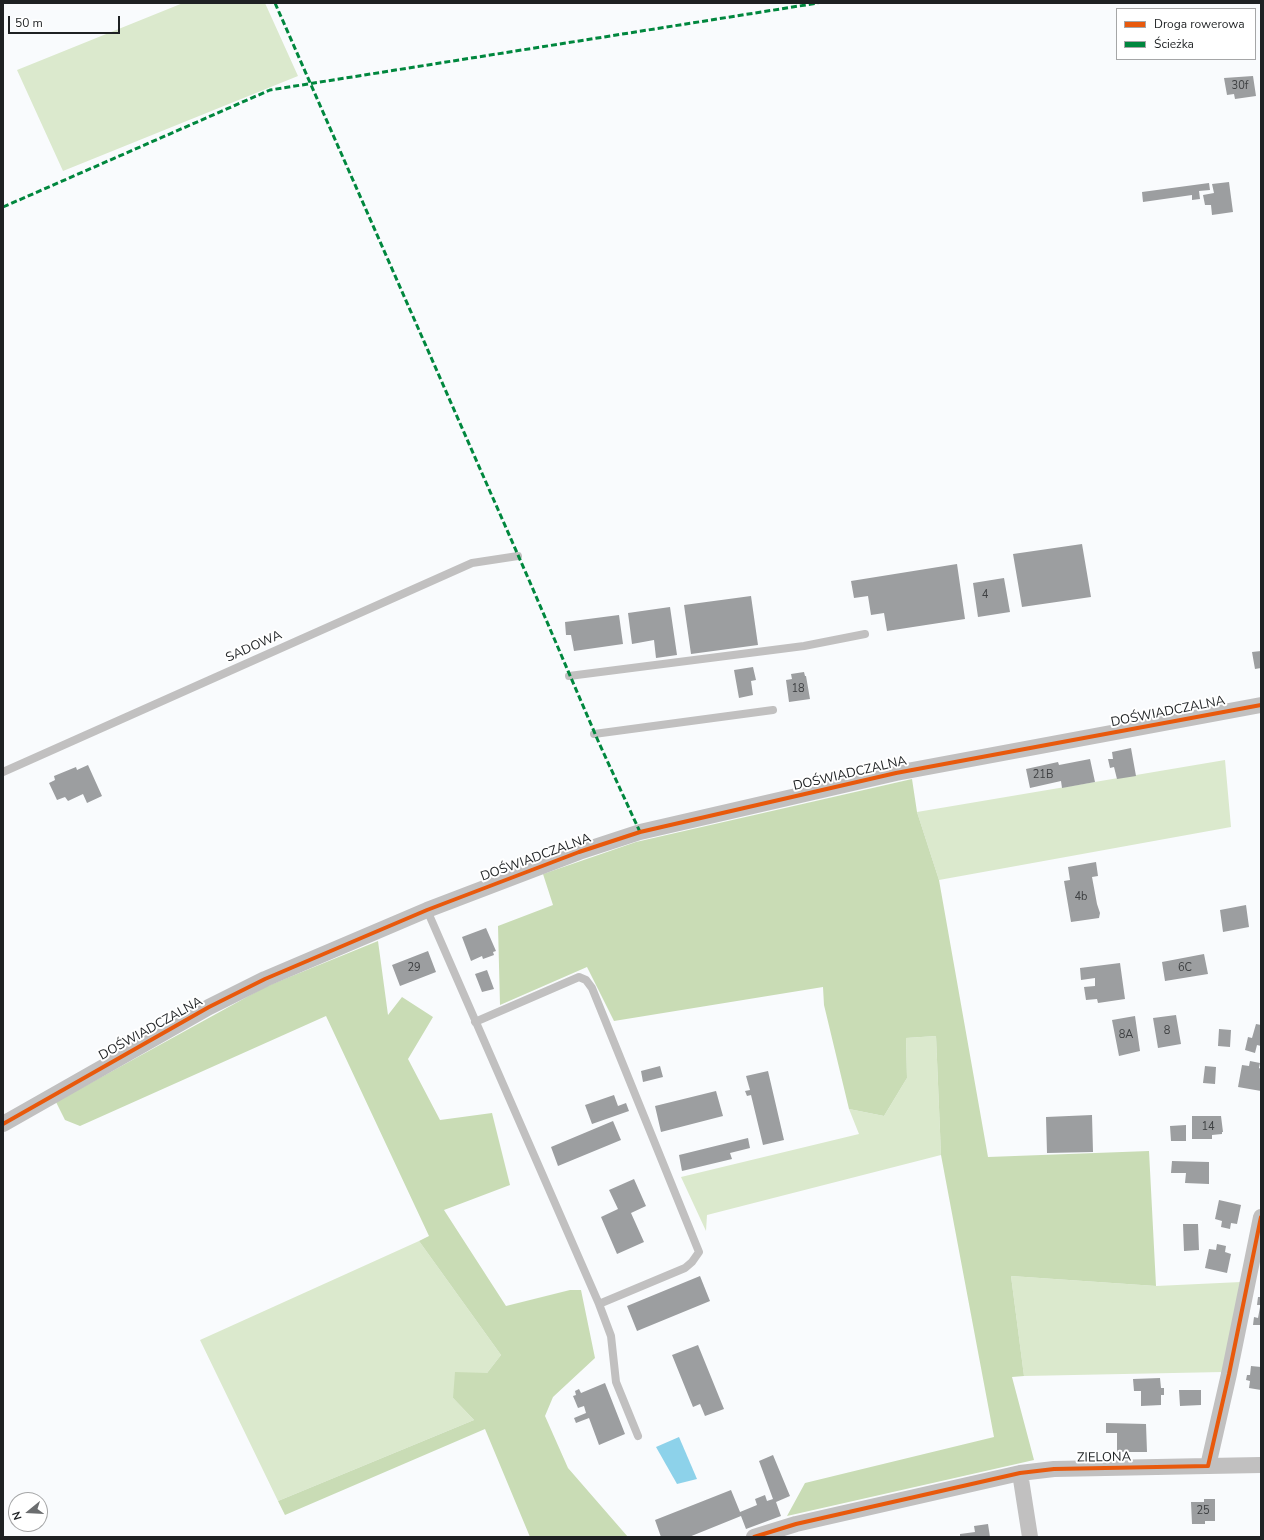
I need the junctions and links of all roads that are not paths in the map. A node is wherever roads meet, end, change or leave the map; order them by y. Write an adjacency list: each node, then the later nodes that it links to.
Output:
1 (518, 556): 7 (lane, SADOWA)
2 (866, 634): 3 (lane)
3 (569, 676)
4 (1261, 705): 8 (street, DOŚWIADCZALNA)
5 (773, 710): 6 (lane)
6 (594, 734)
7 (3, 772)
8 (427, 910): 9 (lane); 10 (street, DOŚWIADCZALNA)
9 (475, 1022): 12 (lane); 12 (lane)
10 (3, 1124)
11 (1261, 1217): 15 (street)
12 (599, 1304): 13 (lane)
13 (638, 1436)
14 (1261, 1465): 15 (street, ZIELONA)
15 (1208, 1466): 16 (street, ZIELONA)
16 (1020, 1472): 17 (street, ZIELONA); 18 (street)
17 (754, 1537)
18 (1030, 1537)

